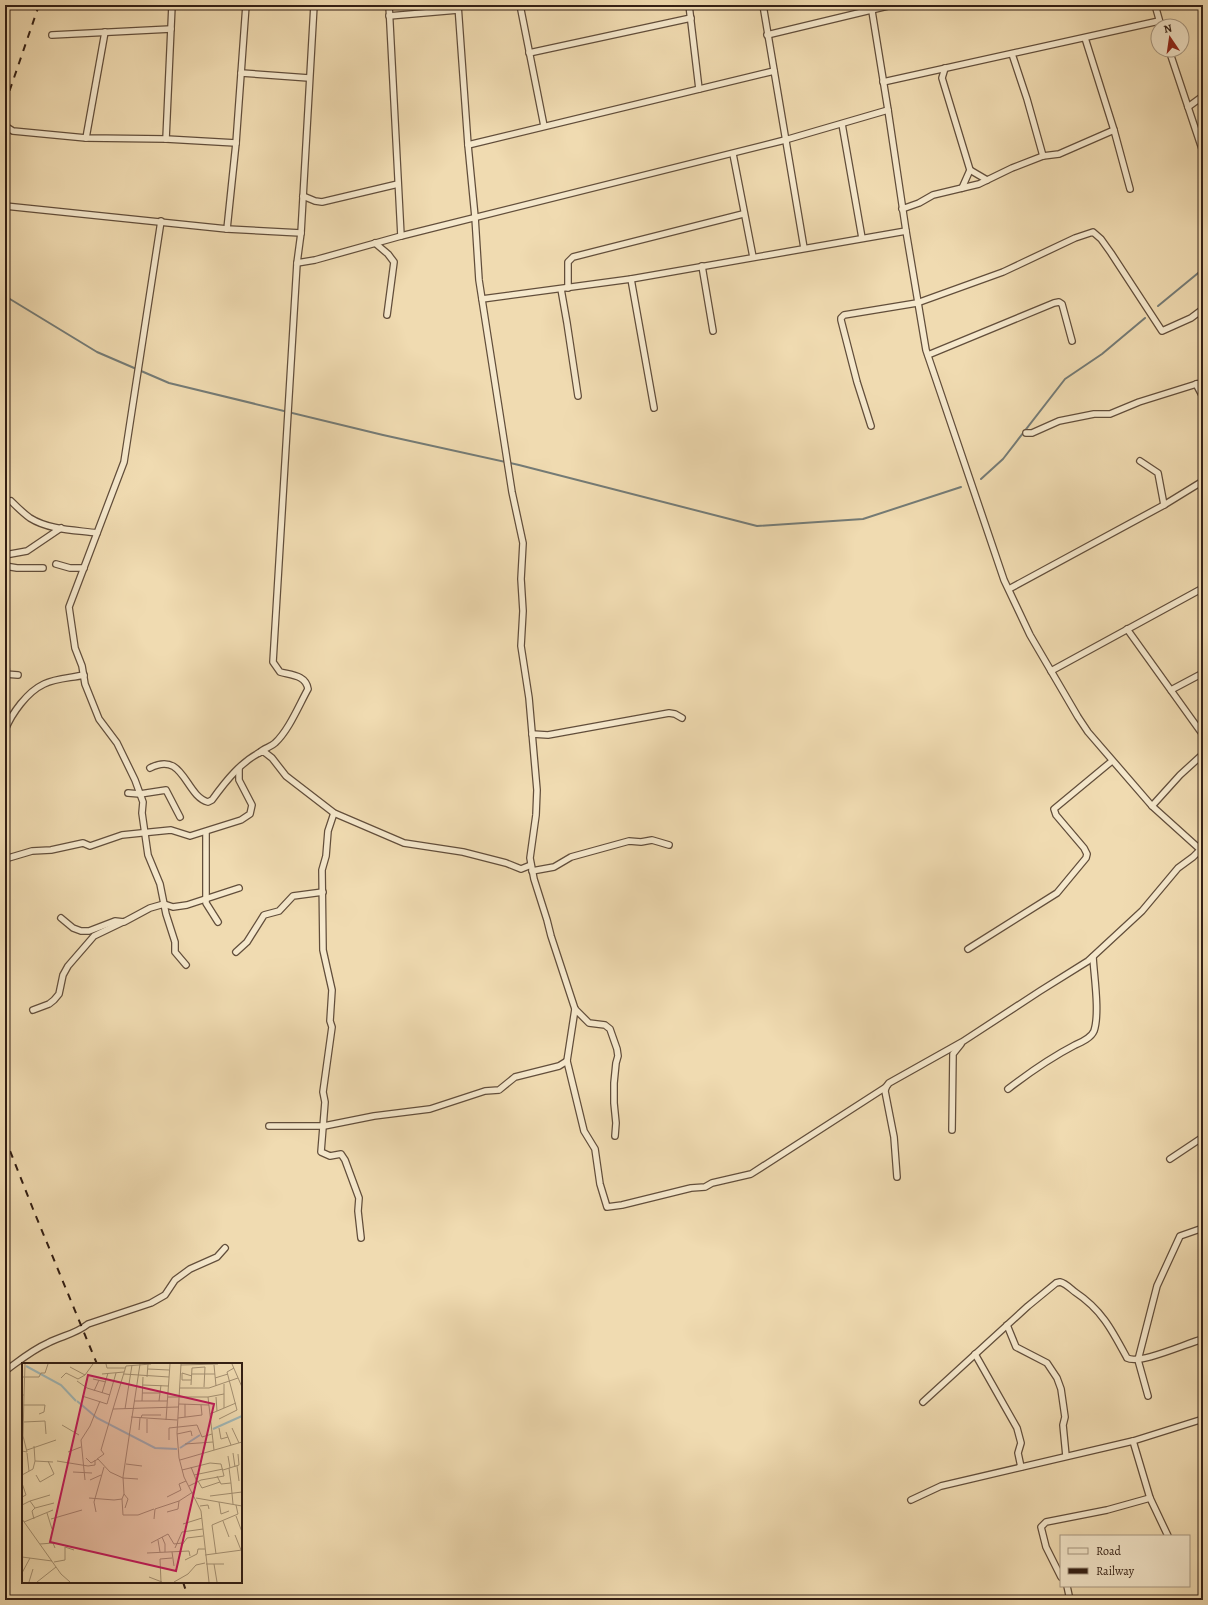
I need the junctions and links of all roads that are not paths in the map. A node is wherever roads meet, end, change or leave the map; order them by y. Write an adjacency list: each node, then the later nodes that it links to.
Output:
1 (172, 5): 16 (street)
2 (246, 5): 27 (street)
3 (314, 5): 28 (street)
4 (389, 5): 12 (street)
5 (520, 5): 21 (street)
6 (689, 5): 13 (street)
7 (762, 5): 19 (street)
8 (892, 5): 10 (street)
9 (1155, 5): 14 (street)
10 (871, 7): 19 (street); 30 (street)
11 (458, 8): 12 (street); 43 (street)
12 (389, 16): 49 (street)
13 (691, 18): 21 (street); 31 (street)
14 (1159, 18)
15 (1150, 25): 20 (street)
16 (171, 29): 17 (street); 40 (street)
17 (105, 32): 18 (street); 39 (street)
18 (52, 35)
19 (767, 35): 25 (street)
20 (1085, 38): 22 (street); 38 (street)
21 (529, 53): 37 (street)
22 (1012, 54): 24 (street); 46 (street)
23 (1172, 58): 33 (street)
24 (945, 68): 26 (street); 29 (street)
25 (774, 71): 31 (street); 41 (street)
26 (933, 71): 29 (street); 30 (street)
27 (241, 73): 28 (street); 42 (street)
28 (309, 78): 52 (street)
29 (942, 78): 47 (street)
30 (883, 82): 34 (street)
31 (699, 89): 37 (street)
32 (1203, 96): 33 (street)
33 (1188, 107): 44 (street)
34 (888, 110): 35 (street); 54 (street)
35 (842, 124): 41 (street); 62 (street)
36 (5, 126): 39 (street)
37 (544, 126): 43 (street)
38 (1114, 130): 46 (street); 51 (street)
39 (86, 138): 40 (street)
40 (166, 140): 42 (street)
41 (785, 140): 45 (street); 64 (street)
42 (236, 143): 58 (street)
43 (468, 146): 56 (street)
44 (1203, 152)
45 (733, 154): 55 (street); 56 (street)
46 (1043, 156): 48 (street)
47 (970, 170): 48 (street); 50 (street)
48 (987, 180): 50 (street)
49 (398, 184): 52 (street); 61 (street)
50 (962, 188): 54 (street)
51 (1130, 189)
52 (303, 196): 60 (street)
53 (5, 206): 57 (street)
54 (902, 209): 59 (street)
55 (744, 214): 65 (street); 69 (street)
56 (475, 217): 61 (street); 71 (street)
57 (161, 221): 58 (street); 90 (street)
58 (227, 229): 60 (street)
59 (906, 231): 62 (street); 72 (street)
60 (301, 233): 66 (street)
61 (401, 236): 63 (street)
62 (862, 238): 64 (street)
63 (375, 243): 66 (street); 74 (street)
64 (804, 248): 65 (street)
65 (753, 257): 67 (street)
66 (297, 263): 109 (street)
67 (702, 266): 68 (street); 75 (street)
68 (631, 279): 69 (street); 82 (street)
69 (568, 288): 70 (street)
70 (561, 289): 71 (street); 80 (street)
71 (482, 299): 107 (street)
72 (918, 303): 73 (street); 77 (street); 83 (street)
73 (1203, 309)
74 (387, 315)
75 (713, 331)
76 (1072, 341): 77 (street)
77 (928, 355): 97 (street)
78 (1203, 382): 79 (street)
79 (1196, 384): 81 (street); 84 (street)
80 (578, 396)
81 (1203, 397)
82 (654, 408)
83 (871, 426)
84 (1026, 433)
85 (1140, 461): 88 (street)
86 (1203, 481): 88 (street)
87 (11, 501): 89 (street)
88 (1164, 505): 97 (street)
89 (60, 528): 90 (street); 91 (street)
90 (97, 534): 95 (street)
91 (5, 555)
92 (56, 564): 95 (street)
93 (5, 566): 94 (street)
94 (43, 568)
95 (84, 568): 103 (street)
96 (1203, 588): 98 (street)
97 (1009, 589): 100 (street)
98 (1127, 629): 100 (street); 104 (street)
99 (5, 671): 102 (street)
100 (1051, 671): 111 (street)
101 (1203, 672): 104 (street)
102 (18, 675)
103 (84, 675): 106 (street); 115 (street)
104 (1171, 690): 108 (street)
105 (682, 718): 107 (street)
106 (5, 730)
107 (532, 734): 124 (street)
108 (1203, 735)
109 (259, 753): 113 (street); 117 (street)
110 (1203, 754): 116 (street)
111 (1112, 761): 116 (street); 132 (street)
112 (150, 768): 113 (street)
113 (239, 769): 119 (street)
114 (128, 793): 115 (street)
115 (140, 794): 118 (street); 120 (street)
116 (1152, 806): 122 (street)
117 (334, 813): 124 (street); 126 (street)
118 (180, 817)
119 (206, 832): 120 (street); 127 (street)
120 (145, 833): 123 (street); 128 (street)
121 (669, 845): 124 (street)
122 (1202, 850): 134 (street)
123 (5, 859)
124 (532, 868): 136 (street)
125 (239, 888): 127 (street)
126 (323, 892): 133 (street); 143 (street)
127 (206, 899): 128 (street); 131 (street)
128 (164, 904): 130 (street); 135 (street)
129 (61, 918): 130 (street)
130 (124, 922): 137 (street)
131 (218, 922)
132 (968, 949)
133 (236, 952)
134 (1093, 957): 138 (street); 141 (street)
135 (186, 965)
136 (575, 1009): 139 (street); 145 (street)
137 (33, 1010)
138 (962, 1042): 140 (street); 144 (street)
139 (567, 1061): 140 (street); 143 (street)
140 (886, 1087): 148 (street)
141 (1008, 1089)
142 (269, 1126): 143 (street)
143 (324, 1126): 150 (street)
144 (952, 1130)
145 (615, 1136)
146 (1203, 1137): 147 (street)
147 (1170, 1159)
148 (897, 1177)
149 (1203, 1228): 155 (street)
150 (361, 1238)
151 (225, 1248): 156 (street)
152 (1007, 1325): 154 (street); 155 (street); 161 (street)
153 (1203, 1339): 155 (street)
154 (975, 1354): 158 (street); 162 (street)
155 (1138, 1360): 157 (street)
156 (5, 1371)
157 (1148, 1396)
158 (923, 1402)
159 (1203, 1419): 160 (street)
160 (1134, 1441): 161 (street); 163 (street)
161 (1066, 1456): 162 (street)
162 (1021, 1467): 164 (street)
163 (1150, 1498): 165 (street); 166 (street)
164 (911, 1500)
165 (1168, 1535)
166 (1060, 1575)
167 (1067, 1587): 168 (street)
168 (1070, 1600)

